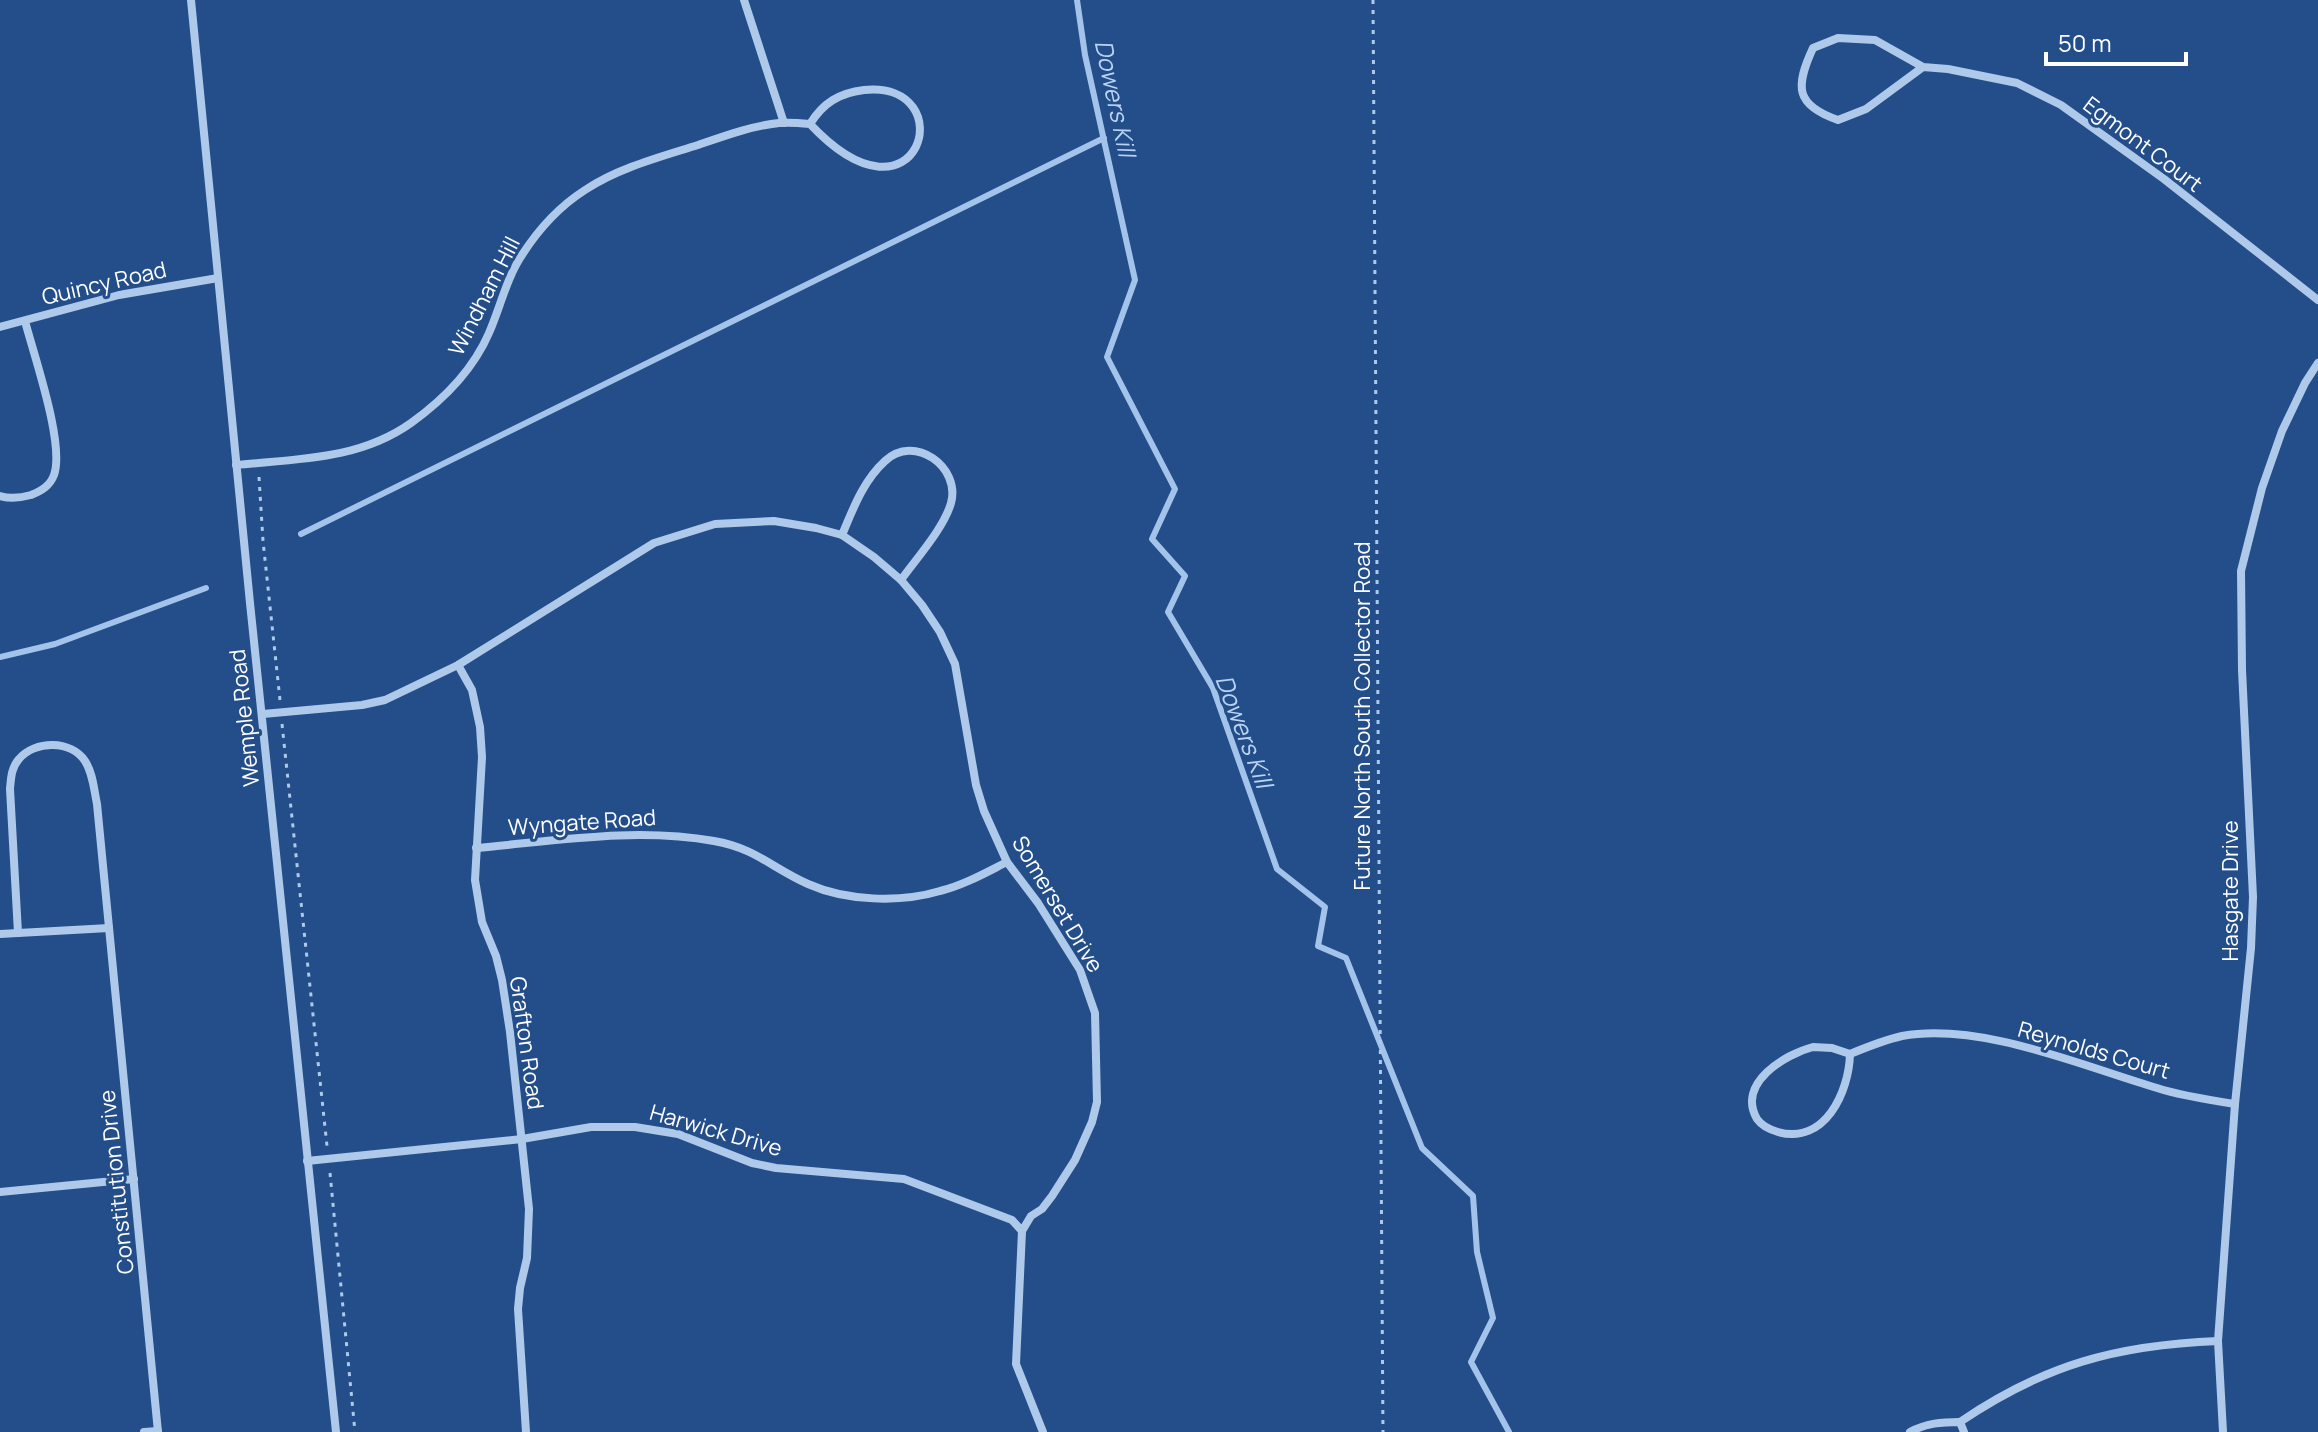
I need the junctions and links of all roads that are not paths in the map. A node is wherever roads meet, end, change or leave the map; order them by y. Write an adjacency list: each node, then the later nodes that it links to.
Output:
1 (191, 0): 6 (street, Wemple Road)
2 (744, 0): 4 (street)
3 (1923, 67): 3 (street, Egmont Court); 7 (street, Egmont Court)
4 (784, 123): 5 (street, Windham Hill); 11 (street, Windham Hill)
5 (810, 124): 5 (street)
6 (218, 278): 8 (street, Quincy Road); 11 (street, Wemple Road)
7 (2318, 300)
8 (25, 321): 9 (street, Quincy Road); 12 (street)
9 (0, 327)
10 (2318, 363): 23 (street, Hasgate Drive)
11 (236, 465): 16 (street, Wemple Road)
12 (0, 496)
13 (842, 535): 14 (street, Somerset Drive); 14 (street); 15 (street, Somerset Drive)
14 (901, 580): 18 (street, Somerset Drive)
15 (458, 665): 16 (street, Somerset Drive); 17 (street, Grafton Road)
16 (263, 714): 25 (street, Wemple Road)
17 (476, 848): 18 (street, Wyngate Road); 24 (street, Grafton Road)
18 (1007, 862): 28 (street, Somerset Drive)
19 (109, 928): 20 (street); 20 (street, Constitution Drive); 26 (street, Constitution Drive)
20 (18, 933): 21 (street)
21 (0, 934)
22 (1850, 1054): 22 (street, Reynolds Court); 23 (street, Reynolds Court)
23 (2235, 1104): 29 (street, Hasgate Drive)
24 (522, 1139): 25 (street, Harwick Drive); 28 (street, Harwick Drive); 34 (street, Grafton Road)
25 (307, 1161): 33 (street, Wemple Road)
26 (134, 1179): 27 (street); 31 (street, Constitution Drive)
27 (0, 1192)
28 (1022, 1231): 35 (street)
29 (2218, 1341): 30 (street); 38 (street, Hasgate Drive)
30 (1960, 1422): 36 (street); 37 (street)
31 (158, 1431): 32 (street)
32 (144, 1432)
33 (336, 1432)
34 (526, 1432)
35 (1043, 1432)
36 (1910, 1432)
37 (1964, 1432)
38 (2223, 1432)

